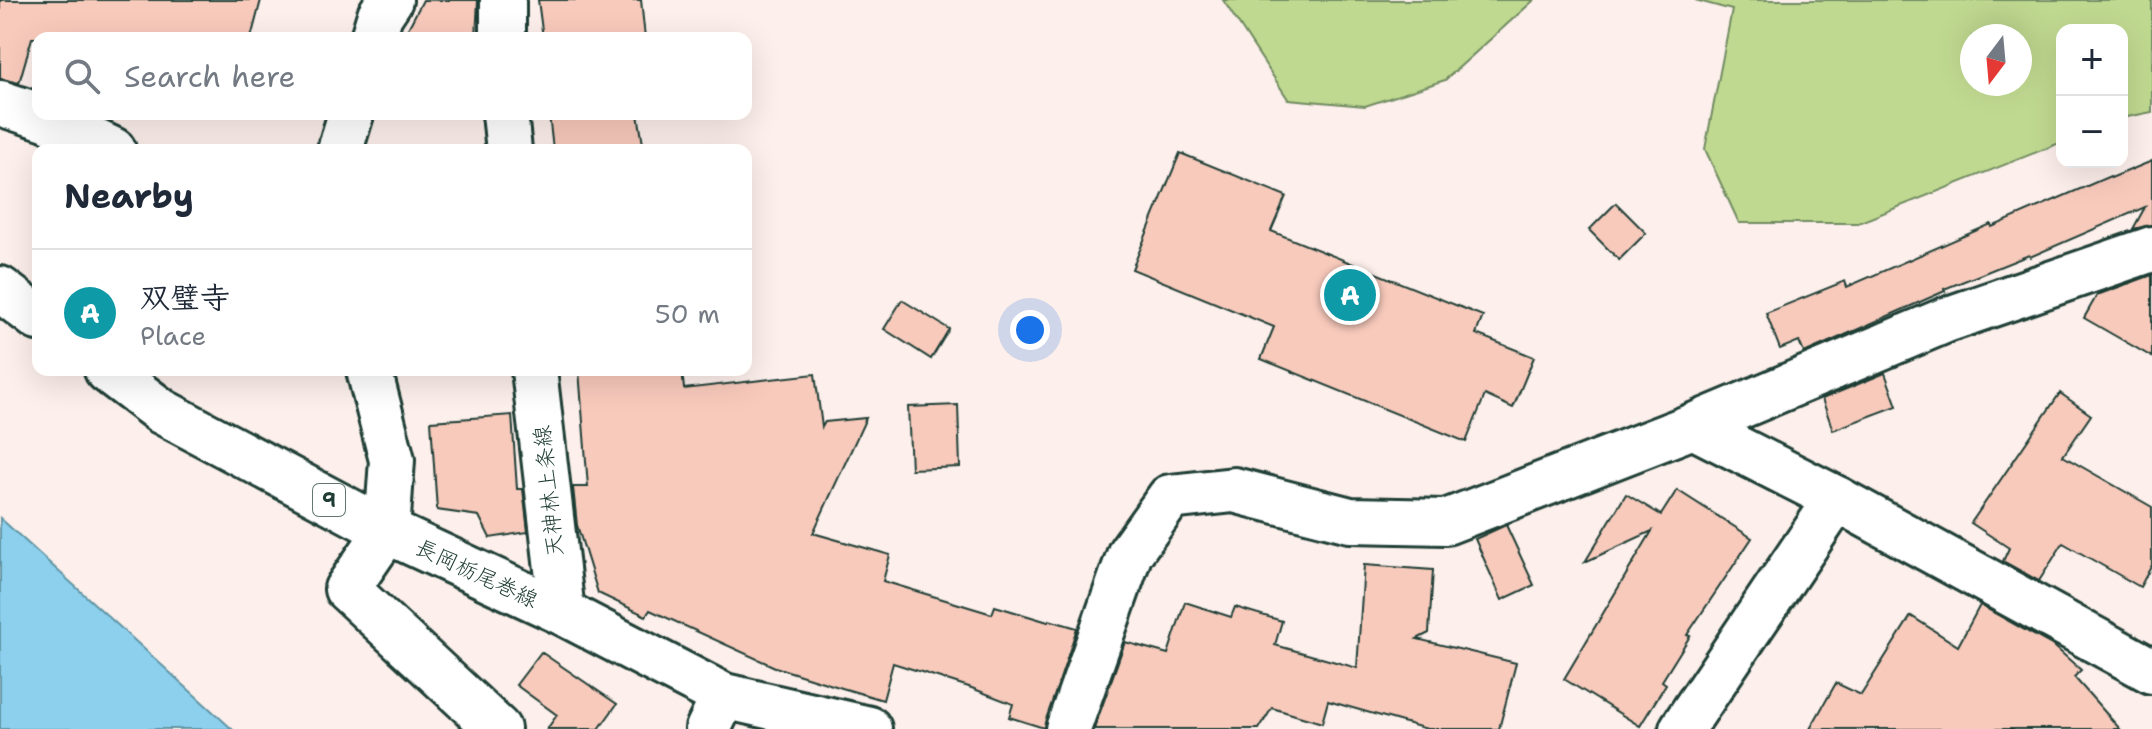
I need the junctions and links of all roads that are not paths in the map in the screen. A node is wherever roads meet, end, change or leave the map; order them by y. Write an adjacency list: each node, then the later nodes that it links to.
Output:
1 (390, 0): 3 (street)
2 (503, 0): 4 (street)
3 (375, 32)
4 (503, 32)
5 (0, 103): 6 (street)
6 (32, 113)
7 (50, 120): 10 (street)
8 (349, 120): 11 (street)
9 (506, 120): 12 (street)
10 (100, 144)
11 (342, 144)
12 (508, 144)
13 (2152, 249): 19 (street)
14 (0, 289): 15 (street)
15 (32, 313)
16 (115, 376): 21 (street, 長岡栃尾巻線 / 9)
17 (371, 376): 21 (street)
18 (535, 376): 22 (street, 天神林上条線)
19 (1693, 426): 20 (street); 27 (street)
20 (1837, 499): 23 (street); 28 (street)
21 (387, 531): 22 (street, 長岡栃尾巻線 / 9); 25 (street)
22 (562, 612): 24 (street, 長岡栃尾巻線 / 9)
23 (2152, 671)
24 (716, 712): 26 (street, 長岡栃尾巻線 / 9)
25 (498, 729)
26 (869, 729)
27 (1068, 729)
28 (1682, 729)

